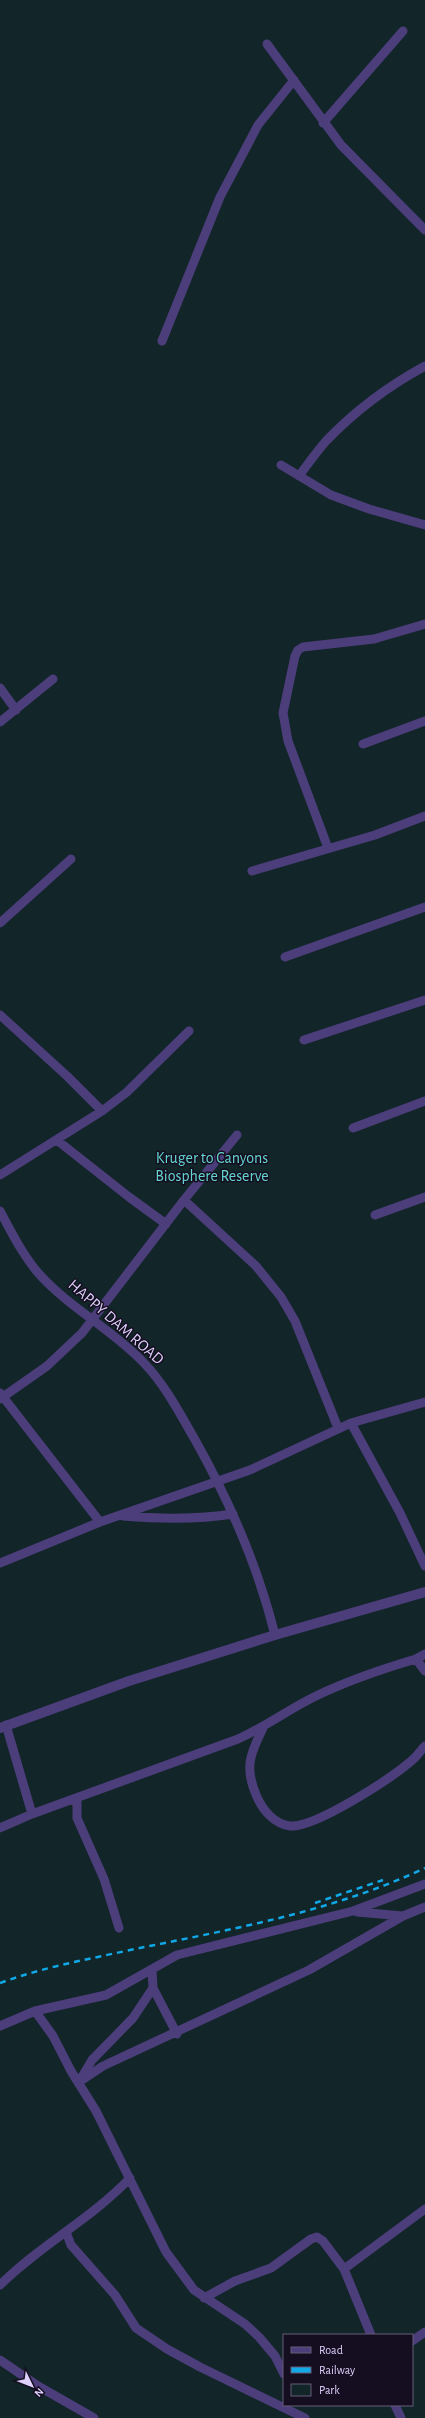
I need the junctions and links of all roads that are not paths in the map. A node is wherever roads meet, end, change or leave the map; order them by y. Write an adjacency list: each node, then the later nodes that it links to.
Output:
1 (403, 31): 4 (street)
2 (267, 44): 3 (street)
3 (294, 80): 4 (street); 6 (street)
4 (323, 123): 5 (street)
5 (425, 230)
6 (162, 341)
7 (425, 366): 9 (street)
8 (281, 465): 9 (street)
9 (299, 476): 10 (street)
10 (425, 525)
11 (425, 624): 19 (street)
12 (53, 679): 14 (street)
13 (0, 688): 14 (street)
14 (16, 710): 16 (street)
15 (425, 720): 17 (street)
16 (0, 722)
17 (363, 744)
18 (425, 816): 19 (street)
19 (328, 848): 21 (street)
20 (71, 859): 23 (street)
21 (252, 871)
22 (425, 907): 24 (street)
23 (0, 923)
24 (285, 957)
25 (425, 1000): 28 (street)
26 (0, 1015): 30 (street)
27 (189, 1031): 30 (street)
28 (304, 1040)
29 (425, 1101): 31 (street)
30 (102, 1111): 33 (street)
31 (353, 1128)
32 (238, 1135): 36 (street)
33 (58, 1141): 34 (street); 39 (street)
34 (0, 1175)
35 (425, 1197): 38 (street)
36 (184, 1200): 39 (street); 44 (street)
37 (0, 1211): 40 (street, HAPPY DAM ROAD)
38 (375, 1215)
39 (166, 1224): 40 (street)
40 (93, 1321): 41 (street); 45 (street, HAPPY DAM ROAD)
41 (1, 1396): 48 (street)
42 (425, 1402): 43 (street)
43 (351, 1423): 44 (street); 50 (street)
44 (338, 1428): 45 (street)
45 (218, 1481): 46 (street, HAPPY DAM ROAD); 47 (street)
46 (233, 1514): 47 (street); 52 (street, HAPPY DAM ROAD)
47 (120, 1516): 48 (street)
48 (100, 1522): 49 (street)
49 (0, 1563)
50 (425, 1566)
51 (425, 1592): 52 (street)
52 (275, 1635): 56 (street)
53 (425, 1654): 54 (street)
54 (416, 1659): 55 (street); 57 (street)
55 (425, 1671)
56 (3, 1726): 60 (street)
57 (263, 1728): 58 (street); 59 (street)
58 (425, 1746)
59 (76, 1798): 60 (street); 66 (street)
60 (32, 1814): 61 (street)
61 (0, 1828)
62 (425, 1884): 64 (street)
63 (425, 1907): 65 (street)
64 (353, 1912): 65 (street); 67 (street)
65 (403, 1916): 71 (street)
66 (119, 1928)
67 (152, 1970): 68 (street); 69 (street)
68 (153, 1988): 71 (street); 72 (street)
69 (36, 2011): 70 (street); 72 (street)
70 (0, 2026)
71 (177, 2034): 72 (street)
72 (80, 2082): 73 (street)
73 (130, 2178): 75 (street); 78 (street)
74 (425, 2209): 76 (street)
75 (66, 2232): 77 (street); 87 (street)
76 (344, 2270): 78 (street); 80 (street)
77 (0, 2285)
78 (204, 2298): 83 (street)
79 (425, 2332): 81 (street)
80 (371, 2334)
81 (413, 2340)
82 (0, 2360): 86 (street)
83 (283, 2372)
84 (299, 2406): 87 (street)
85 (395, 2406): 88 (street)
86 (94, 2418)
87 (305, 2418)
88 (401, 2418)

